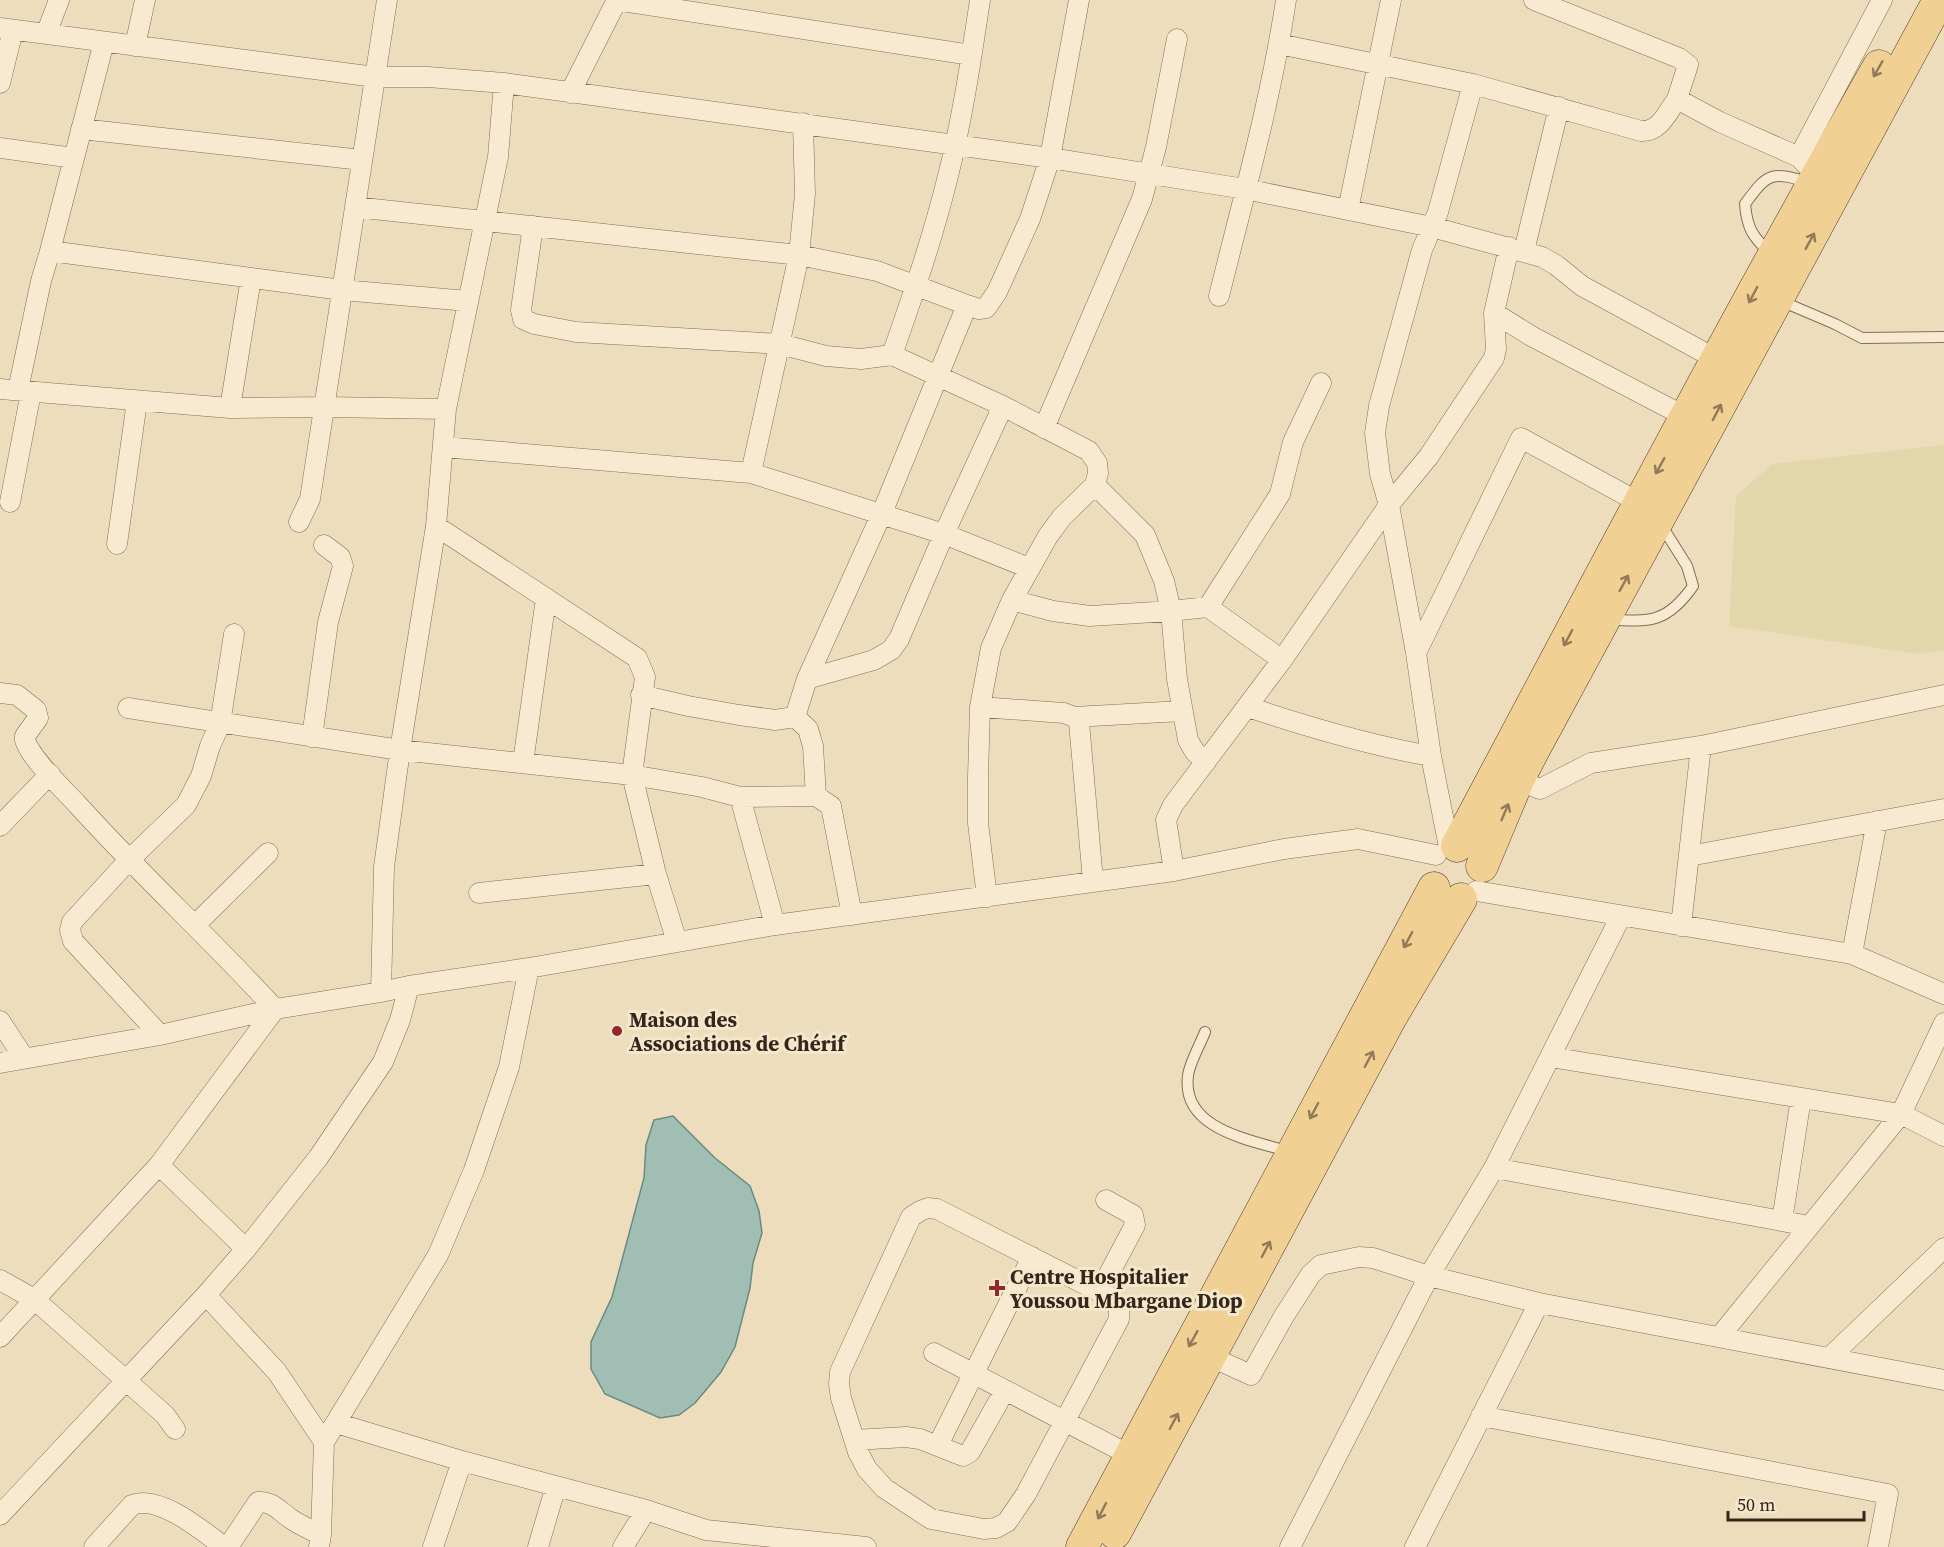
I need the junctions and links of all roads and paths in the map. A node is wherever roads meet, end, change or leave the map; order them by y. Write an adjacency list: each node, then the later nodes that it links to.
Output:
1 (59, 0): 13 (street)
2 (145, 0): 17 (street)
3 (387, 0): 20 (street)
4 (617, 0): 18 (street); 24 (street)
5 (980, 0): 18 (street)
6 (1079, 0): 32 (street)
7 (1286, 0): 16 (street)
8 (1391, 0): 19 (street)
9 (1534, 0): 25 (street)
10 (1882, 0): 34 (street)
11 (1931, 13): 34 (main road, one-way to 34); 50 (main road, one-way to 11)
12 (6, 29): 13 (street); 22 (street)
13 (46, 34): 15 (street)
14 (1177, 39): 35 (street)
15 (104, 42): 17 (street); 28 (street)
16 (1279, 44): 19 (street); 36 (street)
17 (135, 46): 20 (street)
18 (971, 55): 29 (street)
19 (1379, 65): 23 (street); 38 (street)
20 (375, 77): 21 (street); 33 (street)
21 (504, 82): 24 (street); 39 (street)
22 (0, 83)
23 (1473, 84): 26 (street); 41 (street)
24 (570, 93): 27 (street)
25 (1677, 99): 26 (street); 34 (street)
26 (1559, 107): 42 (street)
27 (803, 123): 29 (street); 44 (street)
28 (81, 129): 31 (street); 33 (street)
29 (955, 146): 32 (street); 47 (street)
30 (0, 148): 31 (street)
31 (74, 158): 43 (street)
32 (1050, 158): 35 (street); 52 (street)
33 (362, 160): 37 (street)
34 (1810, 172): 45 (main road); 45 (lane)
35 (1149, 175): 36 (street); 67 (street)
36 (1245, 189): 38 (street); 49 (street)
37 (355, 207): 39 (street); 48 (street)
38 (1348, 210): 41 (street)
39 (484, 221): 40 (street); 51 (street)
40 (533, 226): 44 (street); 55 (street)
41 (1432, 227): 42 (street); 72 (street)
42 (1516, 249): 53 (street); 57 (street)
43 (50, 251): 46 (street); 60 (street)
44 (799, 255): 47 (street); 55 (street)
45 (1773, 256): 57 (main road, one-way to 57)
46 (251, 278): 48 (street); 64 (street)
47 (917, 286): 52 (street); 56 (street)
48 (342, 290): 51 (street); 63 (street)
49 (1219, 296)
50 (1778, 300): 54 (lane); 73 (main road, one-way to 50)
51 (468, 301): 65 (street)
52 (967, 305): 58 (street)
53 (1494, 313): 66 (street); 72 (street)
54 (1944, 337)
55 (780, 344): 56 (street); 69 (street)
56 (892, 355): 58 (street)
57 (1718, 360): 66 (main road)
58 (939, 376): 62 (street); 74 (street)
59 (1321, 383): 83 (street)
60 (16, 390): 61 (street); 71 (street)
61 (137, 401): 64 (street); 78 (street)
62 (1003, 406): 67 (street); 77 (street)
63 (325, 407): 64 (street); 65 (street); 75 (street)
64 (230, 408)
65 (446, 409): 68 (street)
66 (1686, 417): 73 (main road, one-way to 73)
67 (1044, 428): 70 (street)
68 (443, 447): 69 (street); 76 (street)
69 (751, 473): 74 (street)
70 (1095, 485): 80 (street); 84 (street)
71 (9, 502)
72 (1389, 505): 87 (street); 88 (street)
73 (1649, 512): 85 (main road, one-way to 73); 85 (lane); 87 (street); 114 (main road, one-way to 114)
74 (882, 513): 77 (street); 89 (street)
75 (299, 522)
76 (436, 526): 81 (street); 102 (street)
77 (944, 534): 80 (street); 89 (street)
78 (117, 544)
79 (324, 545): 100 (street)
80 (1029, 568): 82 (street)
81 (546, 598): 91 (street); 105 (street)
82 (1012, 600): 84 (street); 93 (street)
83 (1208, 607): 84 (street); 88 (street)
84 (1171, 612): 96 (street)
85 (1605, 618): 108 (main road)
86 (234, 634): 99 (street)
87 (1416, 653): 103 (street)
88 (1281, 660): 94 (street)
89 (807, 679): 97 (street)
90 (0, 693): 106 (street)
91 (641, 695): 97 (street); 107 (street)
92 (1944, 695): 101 (street)
93 (980, 707): 98 (street); 123 (street)
94 (1248, 707): 103 (street); 104 (street)
95 (128, 708): 99 (street)
96 (1182, 711): 98 (street); 104 (street)
97 (795, 717): 109 (street)
98 (1074, 717): 120 (street)
99 (220, 724): 100 (street); 117 (street)
100 (312, 737): 102 (street)
101 (1701, 746): 108 (street); 116 (street)
102 (400, 750): 105 (street); 133 (street)
103 (1431, 756): 114 (street)
104 (1206, 762): 118 (street)
105 (523, 764): 107 (street)
106 (50, 774): 113 (street); 117 (street)
107 (632, 775): 110 (street); 119 (street)
108 (1518, 780): 121 (main road, one-way to 108)
109 (816, 796): 110 (street); 124 (street)
110 (740, 797): 127 (street)
111 (1944, 809): 112 (street)
112 (1877, 822): 116 (street); 130 (street)
113 (0, 826)
114 (1447, 849): 118 (street); 121 (main road); 121 (main road)
115 (268, 853): 126 (street)
116 (1689, 856): 128 (street)
117 (128, 861): 126 (street); 139 (street)
118 (1174, 871): 120 (street)
119 (656, 874): 122 (street); 129 (street)
120 (1093, 881): 123 (street)
121 (1463, 886): 125 (street); 146 (main road, one-way to 146); 164 (main road, one-way to 121)
122 (480, 893)
123 (987, 897): 124 (street)
124 (852, 915): 127 (street)
125 (1621, 916): 128 (street); 140 (street)
126 (195, 925): 135 (street)
127 (775, 925): 129 (street)
128 (1681, 926): 130 (street)
129 (677, 942): 131 (street)
130 (1852, 954): 134 (street)
131 (529, 968): 132 (street); 172 (street)
132 (409, 986): 133 (street); 153 (street)
133 (381, 992): 135 (street)
134 (1944, 994)
135 (275, 1009): 139 (street); 147 (street)
136 (0, 1021): 141 (street)
137 (1944, 1023): 144 (street)
138 (1205, 1032): 146 (lane)
139 (160, 1035): 141 (street)
140 (1550, 1057): 143 (street); 148 (street)
141 (24, 1058): 142 (street)
142 (0, 1063)
143 (1801, 1098): 144 (street); 150 (street)
144 (1901, 1114): 145 (street); 151 (street)
145 (1944, 1136)
146 (1292, 1153): 178 (main road, one-way to 178)
147 (159, 1165): 153 (street); 159 (street)
148 (1494, 1168): 150 (street); 155 (street)
149 (1106, 1200): 157 (street)
150 (1782, 1221): 151 (street)
151 (1809, 1226): 161 (street)
152 (1944, 1248): 165 (street)
153 (246, 1249): 158 (street)
154 (1032, 1257): 157 (street); 166 (street); 174 (street)
155 (1429, 1276): 160 (street); 164 (street); 191 (street)
156 (0, 1280): 159 (street)
157 (1100, 1292): 171 (street)
158 (206, 1295): 167 (street); 175 (street)
159 (34, 1299): 162 (street); 167 (street)
160 (1539, 1303): 161 (street); 170 (street)
161 (1720, 1336): 165 (street)
162 (0, 1337)
163 (934, 1353): 166 (street)
164 (1209, 1356): 178 (main road, one-way to 164)
165 (1830, 1357): 168 (street)
166 (974, 1374): 169 (street); 176 (street)
167 (124, 1380): 173 (street); 180 (street)
168 (1944, 1380)
169 (1005, 1390): 171 (street); 176 (street)
170 (1481, 1416): 192 (street); 193 (street)
171 (1064, 1421): 174 (street); 178 (street)
172 (336, 1423): 175 (street); 177 (street)
173 (175, 1429)
174 (854, 1440): 176 (street)
175 (324, 1442): 182 (street)
176 (938, 1445)
177 (462, 1461): 179 (street); 185 (street)
178 (1140, 1461): 189 (main road, one-way to 189); 190 (main road)
179 (556, 1485): 181 (street); 186 (street)
180 (4, 1503)
181 (645, 1510): 187 (street); 188 (street)
182 (320, 1541): 184 (street)
183 (101, 1545): 184 (street)
184 (226, 1547)
185 (433, 1547)
186 (538, 1547)
187 (622, 1547)
188 (866, 1547)
189 (1082, 1547)
190 (1107, 1547)
191 (1290, 1547)
192 (1415, 1547)
193 (1878, 1547)

